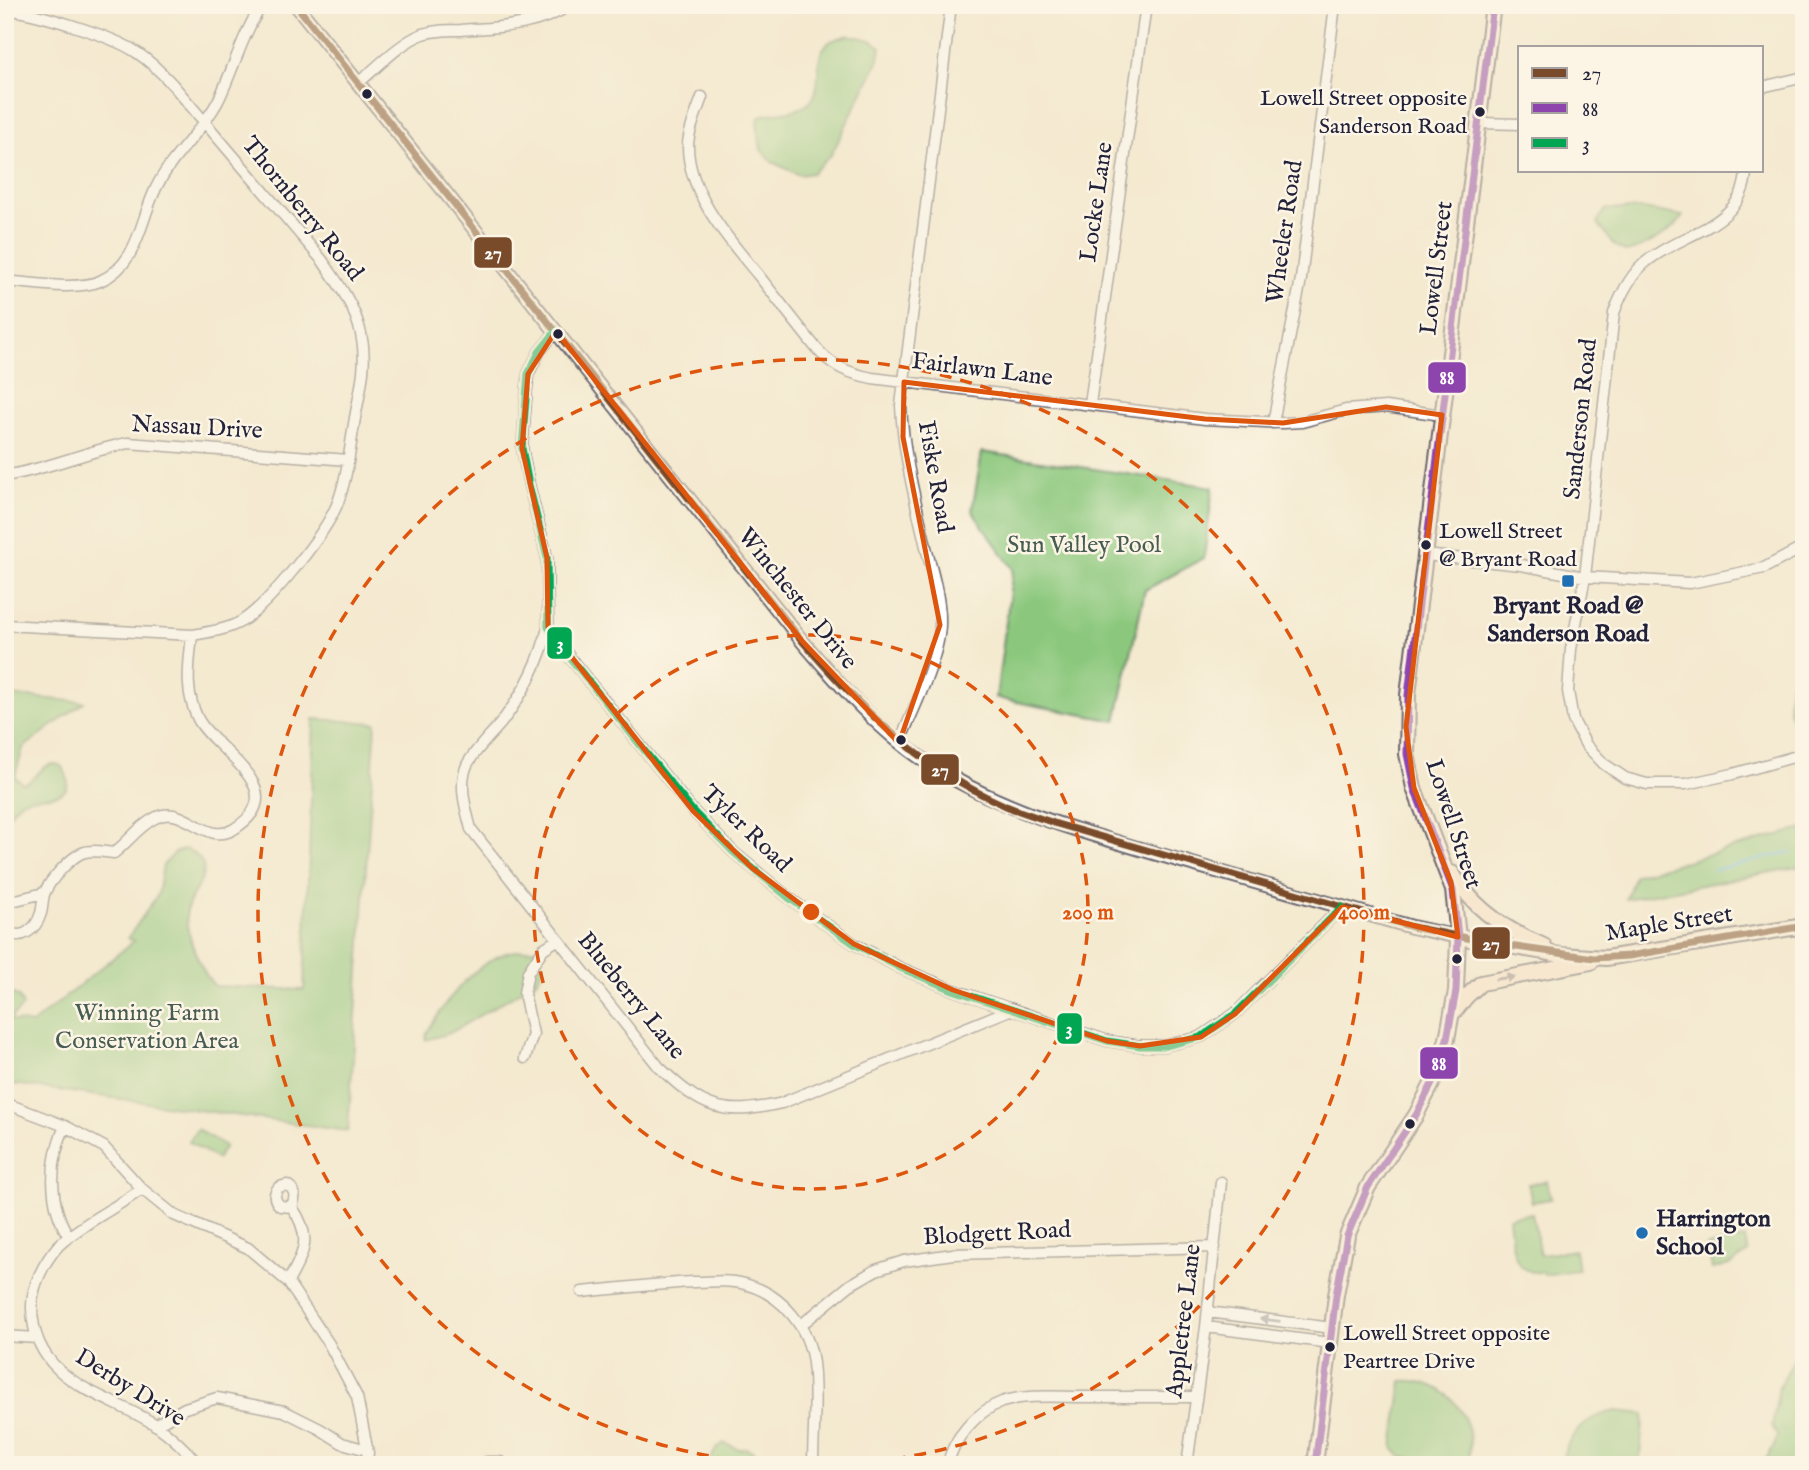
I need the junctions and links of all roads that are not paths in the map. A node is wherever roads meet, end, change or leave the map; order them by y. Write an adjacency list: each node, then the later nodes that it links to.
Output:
1 (263, 5): 13 (street)
2 (570, 5): 10 (street)
3 (951, 5): 19 (street, Fiske Road)
4 (1146, 5): 20 (street, Locke Lane)
5 (1335, 5): 22 (street, Wheeler Road)
6 (1493, 5): 14 (main road, Lowell Street)
7 (298, 7): 10 (street, Winchester Drive)
8 (5, 9): 13 (street, Thornberry Road)
9 (1804, 78): 11 (street)
10 (358, 83): 18 (street, Winchester Drive)
11 (1764, 88)
12 (702, 97): 19 (street, Fairlawn Lane)
13 (204, 122): 17 (street); 23 (street, Thornberry Road)
14 (1478, 123): 15 (street); 21 (main road, Lowell Street)
15 (1518, 124)
16 (1745, 172): 27 (street, Sanderson Road)
17 (5, 281)
18 (556, 331): 29 (street); 31 (street, Winchester Drive)
19 (904, 382): 20 (street, Fairlawn Lane); 31 (street, Fiske Road)
20 (1090, 404): 22 (street, Fairlawn Lane)
21 (1442, 415): 22 (street, Fairlawn Lane); 26 (main road, Lowell Street)
22 (1273, 423)
23 (348, 460): 24 (street, Nassau Drive); 30 (street, Thornberry Road)
24 (5, 477)
25 (1804, 547): 27 (street)
26 (1425, 555): 27 (street); 33 (main road, Lowell Street)
27 (1585, 577): 32 (street, Sanderson Road)
28 (5, 625): 30 (street, Thornberry Road)
29 (548, 627): 40 (street, Blueberry Lane); 43 (street, Tyler Road)
30 (192, 635): 34 (street)
31 (900, 741): 36 (street, Winchester Drive)
32 (1804, 754)
33 (1430, 831): 39 (main road, Lowell Street); 41 (main road)
34 (44, 893): 35 (street); 38 (street)
35 (5, 907)
36 (1342, 907): 39 (street, Winchester Drive); 43 (street, Tyler Road)
37 (1804, 926): 42 (main road, Maple Street)
38 (5, 929)
39 (1458, 937): 41 (main road, Maple Street); 44 (main road, Lowell Street)
40 (557, 940): 43 (street, Blueberry Lane); 45 (street)
41 (1582, 958): 42 (main road, Maple Street)
42 (1606, 958): 44 (main road, one-way to 42)
43 (1012, 1009)
44 (1452, 1015): 58 (main road, Lowell Street)
45 (525, 1058)
46 (5, 1103): 47 (street)
47 (65, 1126): 49 (street); 51 (street)
48 (1221, 1182): 52 (street, Appletree Lane)
49 (142, 1189): 51 (street, Derby Drive); 53 (street)
50 (292, 1207): 53 (street)
51 (69, 1237): 60 (street, Derby Drive)
52 (1215, 1247): 55 (street, Appletree Lane); 56 (street, Blodgett Road)
53 (288, 1282): 64 (street)
54 (582, 1292): 56 (street)
55 (1208, 1312): 57 (street, Appletree Lane); 58 (street, one-way to 55)
56 (801, 1325): 69 (street)
57 (1206, 1327): 61 (street); 62 (street, Appletree Lane)
58 (1332, 1328): 61 (main road, Lowell Street)
59 (5, 1336): 60 (street)
60 (37, 1338): 63 (street, Derby Drive)
61 (1330, 1343): 72 (main road, Lowell Street)
62 (1196, 1397): 70 (street); 71 (street, Appletree Lane)
63 (155, 1425): 64 (street); 65 (street, Derby Drive)
64 (367, 1450): 66 (street)
65 (199, 1465)
66 (366, 1465)
67 (486, 1465): 68 (street)
68 (507, 1465)
69 (813, 1465)
70 (948, 1465)
71 (1187, 1465)
72 (1315, 1465)

